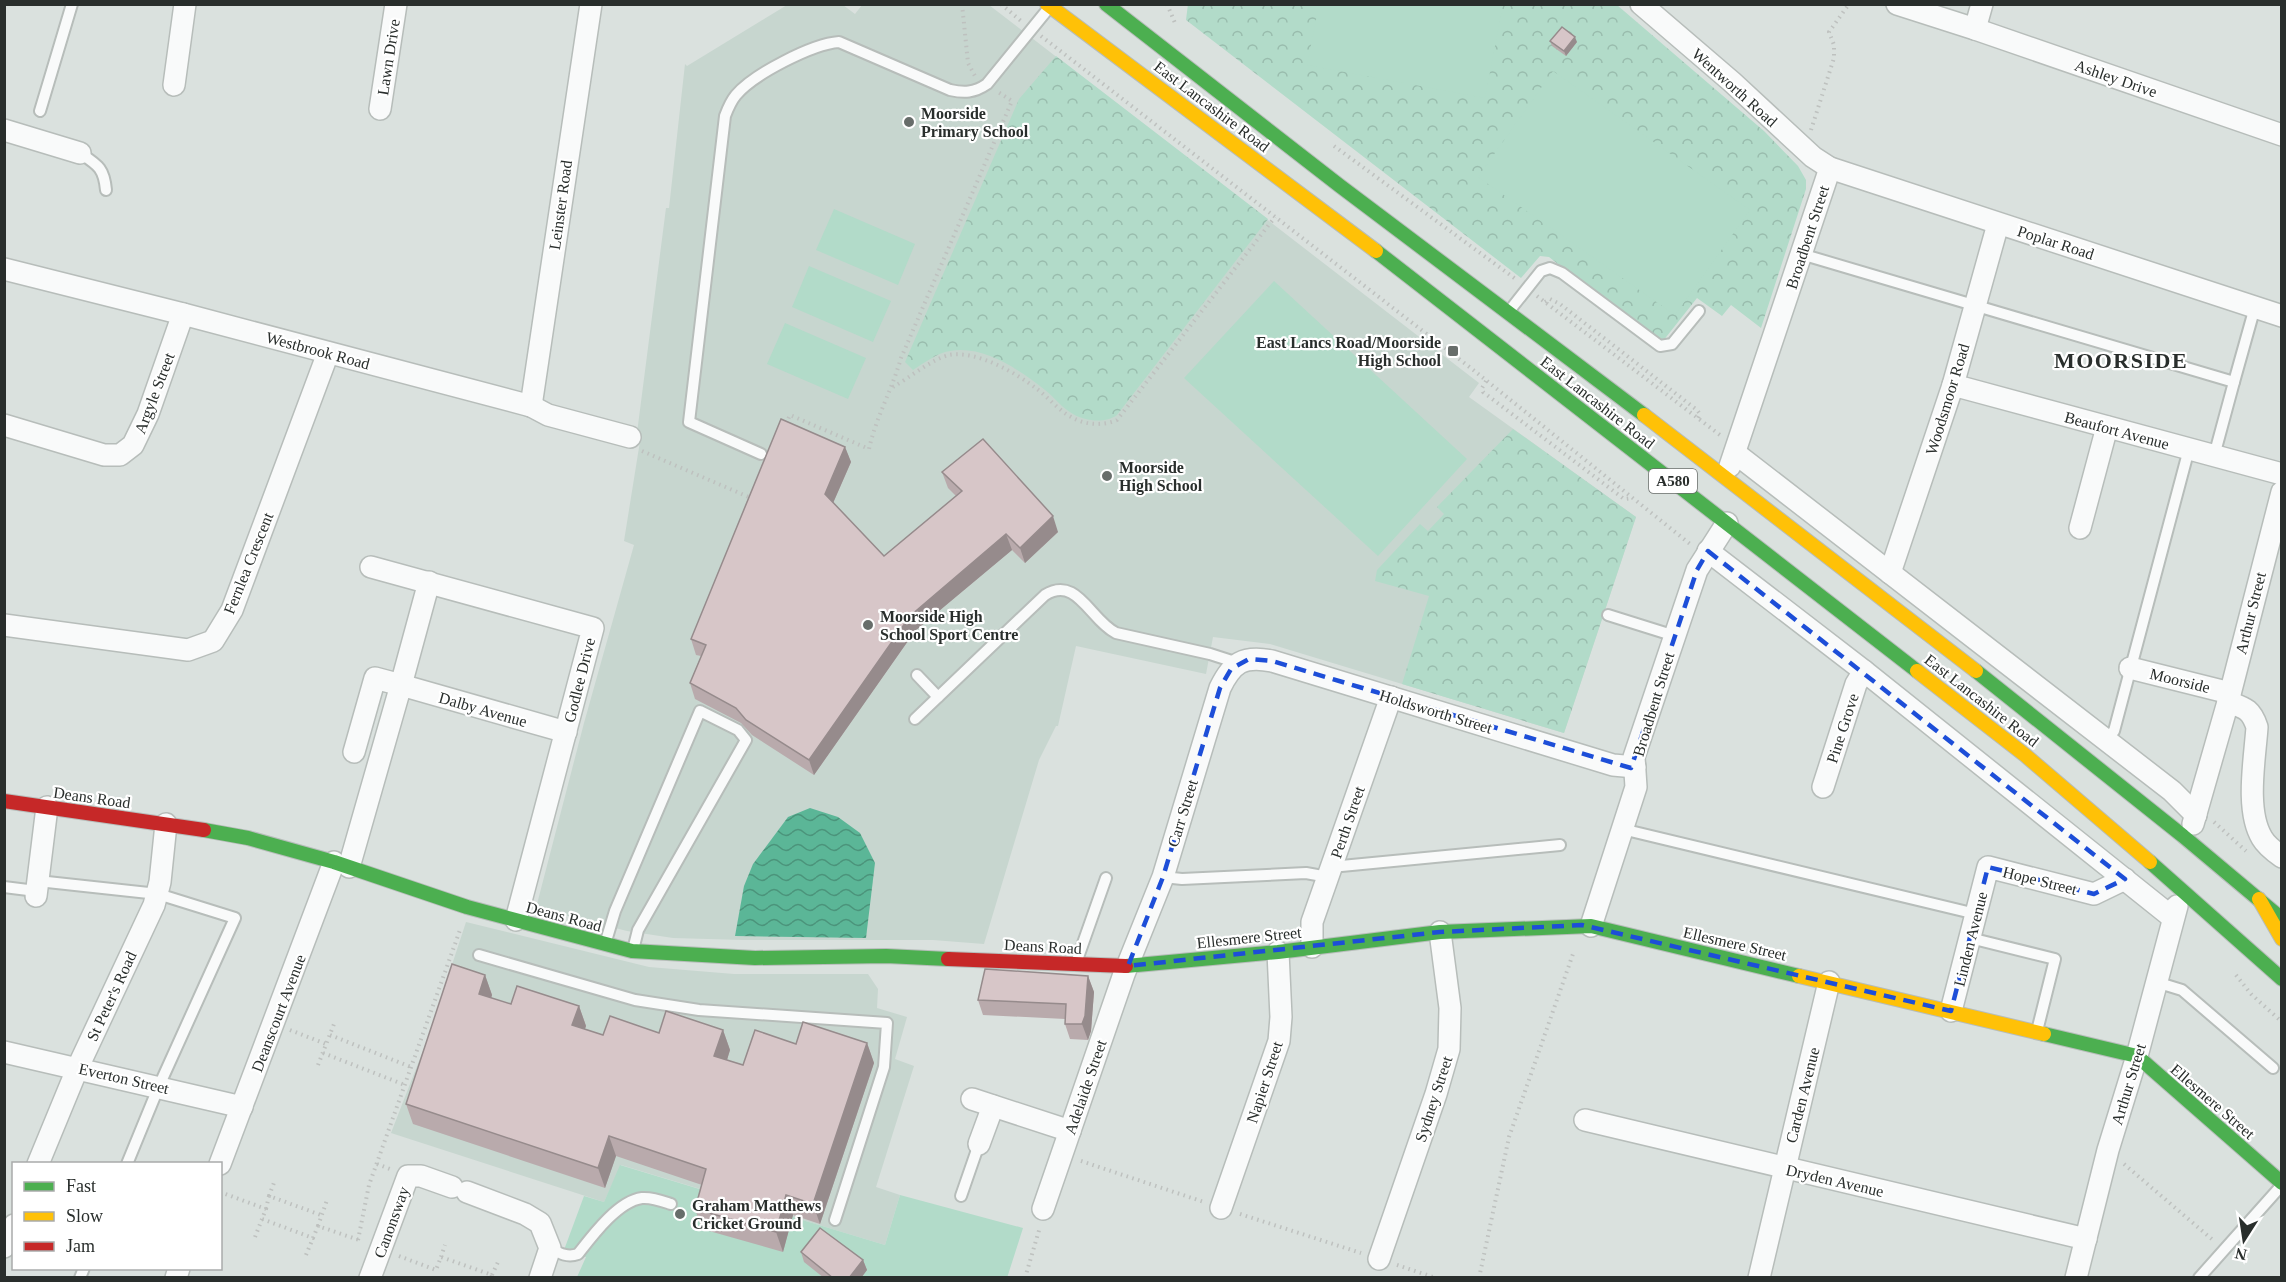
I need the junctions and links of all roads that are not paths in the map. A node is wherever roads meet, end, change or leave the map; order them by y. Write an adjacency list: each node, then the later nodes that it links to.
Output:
1 (72, 4): 13 (lane)
2 (185, 4): 11 (street)
3 (396, 4): 12 (street, Lawn Drive)
4 (591, 4): 31 (street, Leinster Road)
5 (1106, 4): 25 (main road, East Lancashire Road / A580)
6 (1641, 4): 17 (street, Wentworth Road)
7 (1897, 4): 10 (street, Ashley Drive)
8 (1982, 4): 10 (street)
9 (1049, 6): 37 (lane); 42 (main road, East Lancashire Road / A580)
10 (1975, 29): 15 (street, Ashley Drive)
11 (174, 85)
12 (380, 109)
13 (40, 111)
14 (4, 130): 16 (street)
15 (2282, 135)
16 (80, 153): 18 (lane)
17 (1830, 168): 19 (street, Poplar Road); 20 (street, Broadbent Street)
18 (106, 190)
19 (1998, 224): 22 (street, Woodsmoor Road); 23 (street, Poplar Road)
20 (1801, 254): 22 (lane); 36 (street, Broadbent Street)
21 (4, 269): 26 (street, Westbrook Road)
22 (1976, 305): 29 (lane); 30 (street, Woodsmoor Road)
23 (2255, 307): 27 (street, Poplar Road); 29 (lane)
24 (1698, 311): 25 (lane)
25 (1508, 313): 40 (main road, East Lancashire Road / A580)
26 (183, 314): 28 (street, Westbrook Road); 32 (street, Argyle Street)
27 (2282, 316)
28 (328, 353): 31 (street, Westbrook Road); 49 (street, Fernlea Crescent)
29 (2234, 382): 38 (lane)
30 (1953, 385): 33 (street, Beaufort Avenue); 46 (street, Woodsmoor Road)
31 (531, 406): 34 (street, Westbrook Road)
32 (4, 425)
33 (2107, 428): 35 (street, Beaufort Avenue); 43 (street)
34 (630, 437)
35 (2189, 449): 38 (street, Beaufort Avenue); 52 (lane)
36 (1735, 453): 40 (street, Broadbent Street); 46 (street)
37 (761, 454)
38 (2214, 456): 39 (street, Beaufort Avenue)
39 (2282, 474)
40 (1726, 477): 70 (main road, East Lancashire Road / A580)
41 (2282, 492): 58 (street, Arthur Street)
42 (1727, 523): 44 (street, Broadbent Street); 81 (main road, East Lancashire Road / A580)
43 (2080, 528)
44 (1707, 554): 50 (street, Broadbent Street); 53 (street)
45 (371, 567): 47 (street, Godlee Drive)
46 (1890, 573): 61 (street)
47 (429, 582): 55 (street, Deanscourt Avenue); 60 (street, Godlee Drive)
48 (1608, 615): 50 (lane)
49 (4, 625)
50 (1675, 636): 63 (street, Broadbent Street)
51 (1238, 663): 56 (lane); 57 (street, Holdsworth Street); 76 (street, Carr Street)
52 (2130, 668): 58 (street, Moorside); 61 (lane)
53 (1863, 671): 64 (street, Pine Grove); 78 (street)
54 (917, 675): 56 (lane)
55 (400, 686): 60 (street, Dalby Avenue); 62 (street, Deanscourt Avenue); 62 (street, Dalby Avenue)
56 (938, 697): 59 (lane)
57 (1391, 697): 63 (street, Holdsworth Street); 75 (street, Perth Street)
58 (2229, 698): 67 (street, Arthur Street); 72 (street, Moorside)
59 (915, 719)
60 (566, 732): 87 (street, Godlee Drive)
61 (2105, 739): 67 (street)
62 (385, 741): 73 (street, Deanscourt Avenue)
63 (1635, 767): 69 (street, Broadbent Street)
64 (1822, 787)
65 (4, 801): 66 (main road, Deans Road)
66 (47, 807): 68 (main road, Deans Road); 80 (street)
67 (2196, 815): 70 (street, Arthur Street)
68 (166, 824): 73 (main road, Deans Road); 82 (street, St Peter's Road)
69 (1622, 829): 84 (lane); 88 (street, Broadbent Street)
70 (2183, 836): 83 (main road, East Lancashire Road / A580)
71 (1560, 845): 75 (lane)
72 (2282, 857)
73 (342, 864): 87 (main road, Deans Road); 111 (street, Deanscourt Avenue)
74 (1988, 867): 78 (street, Hope Street); 84 (street, Linden Avenue)
75 (1330, 872): 76 (lane); 93 (street, Perth Street)
76 (1163, 877): 98 (street, Carr Street)
77 (1106, 878): 97 (lane)
78 (2125, 879): 85 (street)
79 (4, 887): 80 (lane)
80 (37, 889): 82 (lane)
81 (2183, 891): 85 (street, Arthur Street); 99 (main road, East Lancashire Road / A580)
82 (158, 894): 106 (street, St Peter's Road); 108 (lane)
83 (2257, 897): 86 (main road, East Lancashire Road / A580); 91 (main road)
84 (1976, 914): 90 (street, Linden Avenue)
85 (2173, 918): 101 (street, Arthur Street)
86 (2282, 919)
87 (516, 920): 92 (main road, Deans Road)
88 (1587, 926): 89 (main road, Ellesmere Street); 100 (main road, Ellesmere Street)
89 (1440, 932): 93 (main road, Ellesmere Street); 129 (street, Sydney Street)
90 (1970, 938): 102 (street, Linden Avenue); 103 (lane)
91 (2282, 939)
92 (604, 944): 94 (main road, Deans Road); 94 (lane)
93 (1312, 947): 95 (main road, Ellesmere Street)
94 (632, 951): 97 (main road, Deans Road)
95 (1278, 952): 98 (main road, Ellesmere Street); 122 (street, Napier Street)
96 (479, 955): 124 (lane)
97 (1075, 964): 98 (main road, Deans Road)
98 (1128, 966): 113 (street, Adelaide Street)
99 (2282, 979)
100 (1829, 982): 102 (main road, Ellesmere Street); 118 (street, Carden Avenue)
101 (2156, 982): 105 (street, Arthur Street); 107 (lane)
102 (1951, 1011): 103 (main road, Ellesmere Street)
103 (2037, 1032): 105 (main road, Ellesmere Street)
104 (4, 1052): 106 (street, Everton Street)
105 (2137, 1056): 119 (main road, Ellesmere Street); 126 (street, Arthur Street)
106 (78, 1067): 108 (street, Everton Street); 115 (street, St Peter's Road)
107 (2272, 1068)
108 (159, 1086): 111 (street, Everton Street); 116 (lane)
109 (972, 1099): 110 (street)
110 (993, 1106): 113 (street); 114 (street)
111 (242, 1107): 117 (street, Deanscourt Avenue)
112 (1585, 1120): 118 (street, Dryden Avenue)
113 (1070, 1131): 123 (street, Adelaide Street)
114 (979, 1144): 120 (lane)
115 (39, 1162)
116 (128, 1162)
117 (221, 1162)
118 (1784, 1168): 126 (street, Dryden Avenue); 132 (street, Carden Avenue)
119 (2282, 1184): 134 (lane)
120 (961, 1197)
121 (671, 1204): 128 (lane)
122 (1221, 1208)
123 (1043, 1209)
124 (835, 1221)
125 (12, 1229): 127 (street)
126 (2086, 1239): 133 (street, Arthur Street)
127 (4, 1247)
128 (550, 1248): 130 (street, Canonsway); 131 (street)
129 (1379, 1259)
130 (370, 1278)
131 (540, 1278)
132 (1759, 1278)
133 (2076, 1278)
134 (2199, 1278)

